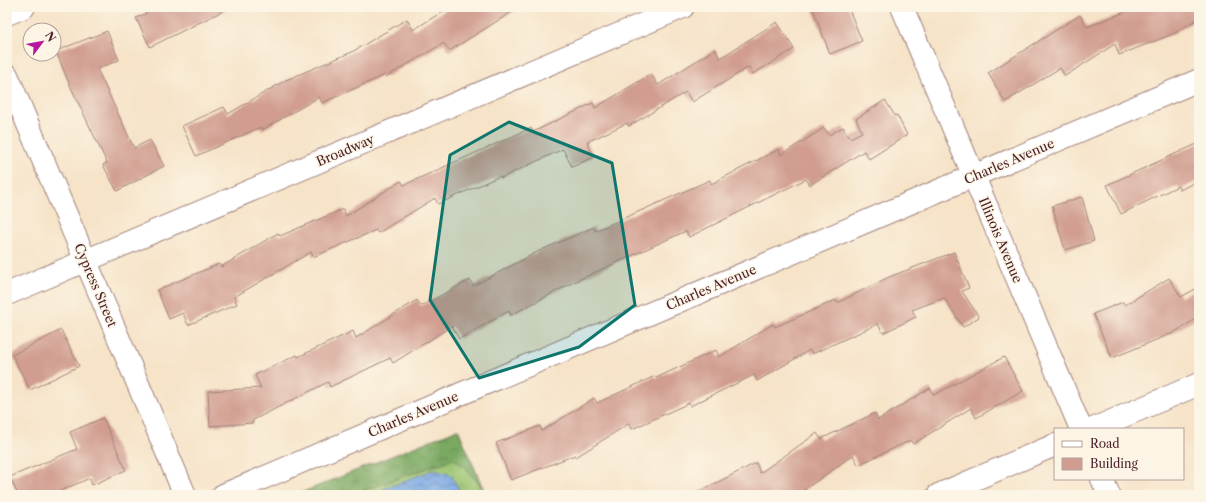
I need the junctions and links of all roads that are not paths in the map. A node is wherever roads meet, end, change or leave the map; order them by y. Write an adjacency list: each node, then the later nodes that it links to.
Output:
1 (24, 7): 4 (street)
2 (683, 7): 8 (street, Broadway)
3 (902, 7): 7 (street, Illinois Avenue)
4 (7, 14)
5 (7, 75): 8 (street, Cypress Street)
6 (1199, 80): 7 (street, Charles Avenue)
7 (973, 176): 11 (street, Illinois Avenue); 16 (street, Charles Avenue)
8 (86, 260): 9 (street, Broadway); 15 (street, Cypress Street)
9 (7, 294)
10 (1199, 384): 12 (street)
11 (1081, 428)
12 (1095, 428)
13 (1054, 445): 17 (street)
14 (1102, 480): 18 (street)
15 (185, 495)
16 (223, 495)
17 (938, 495)
18 (1109, 495)

